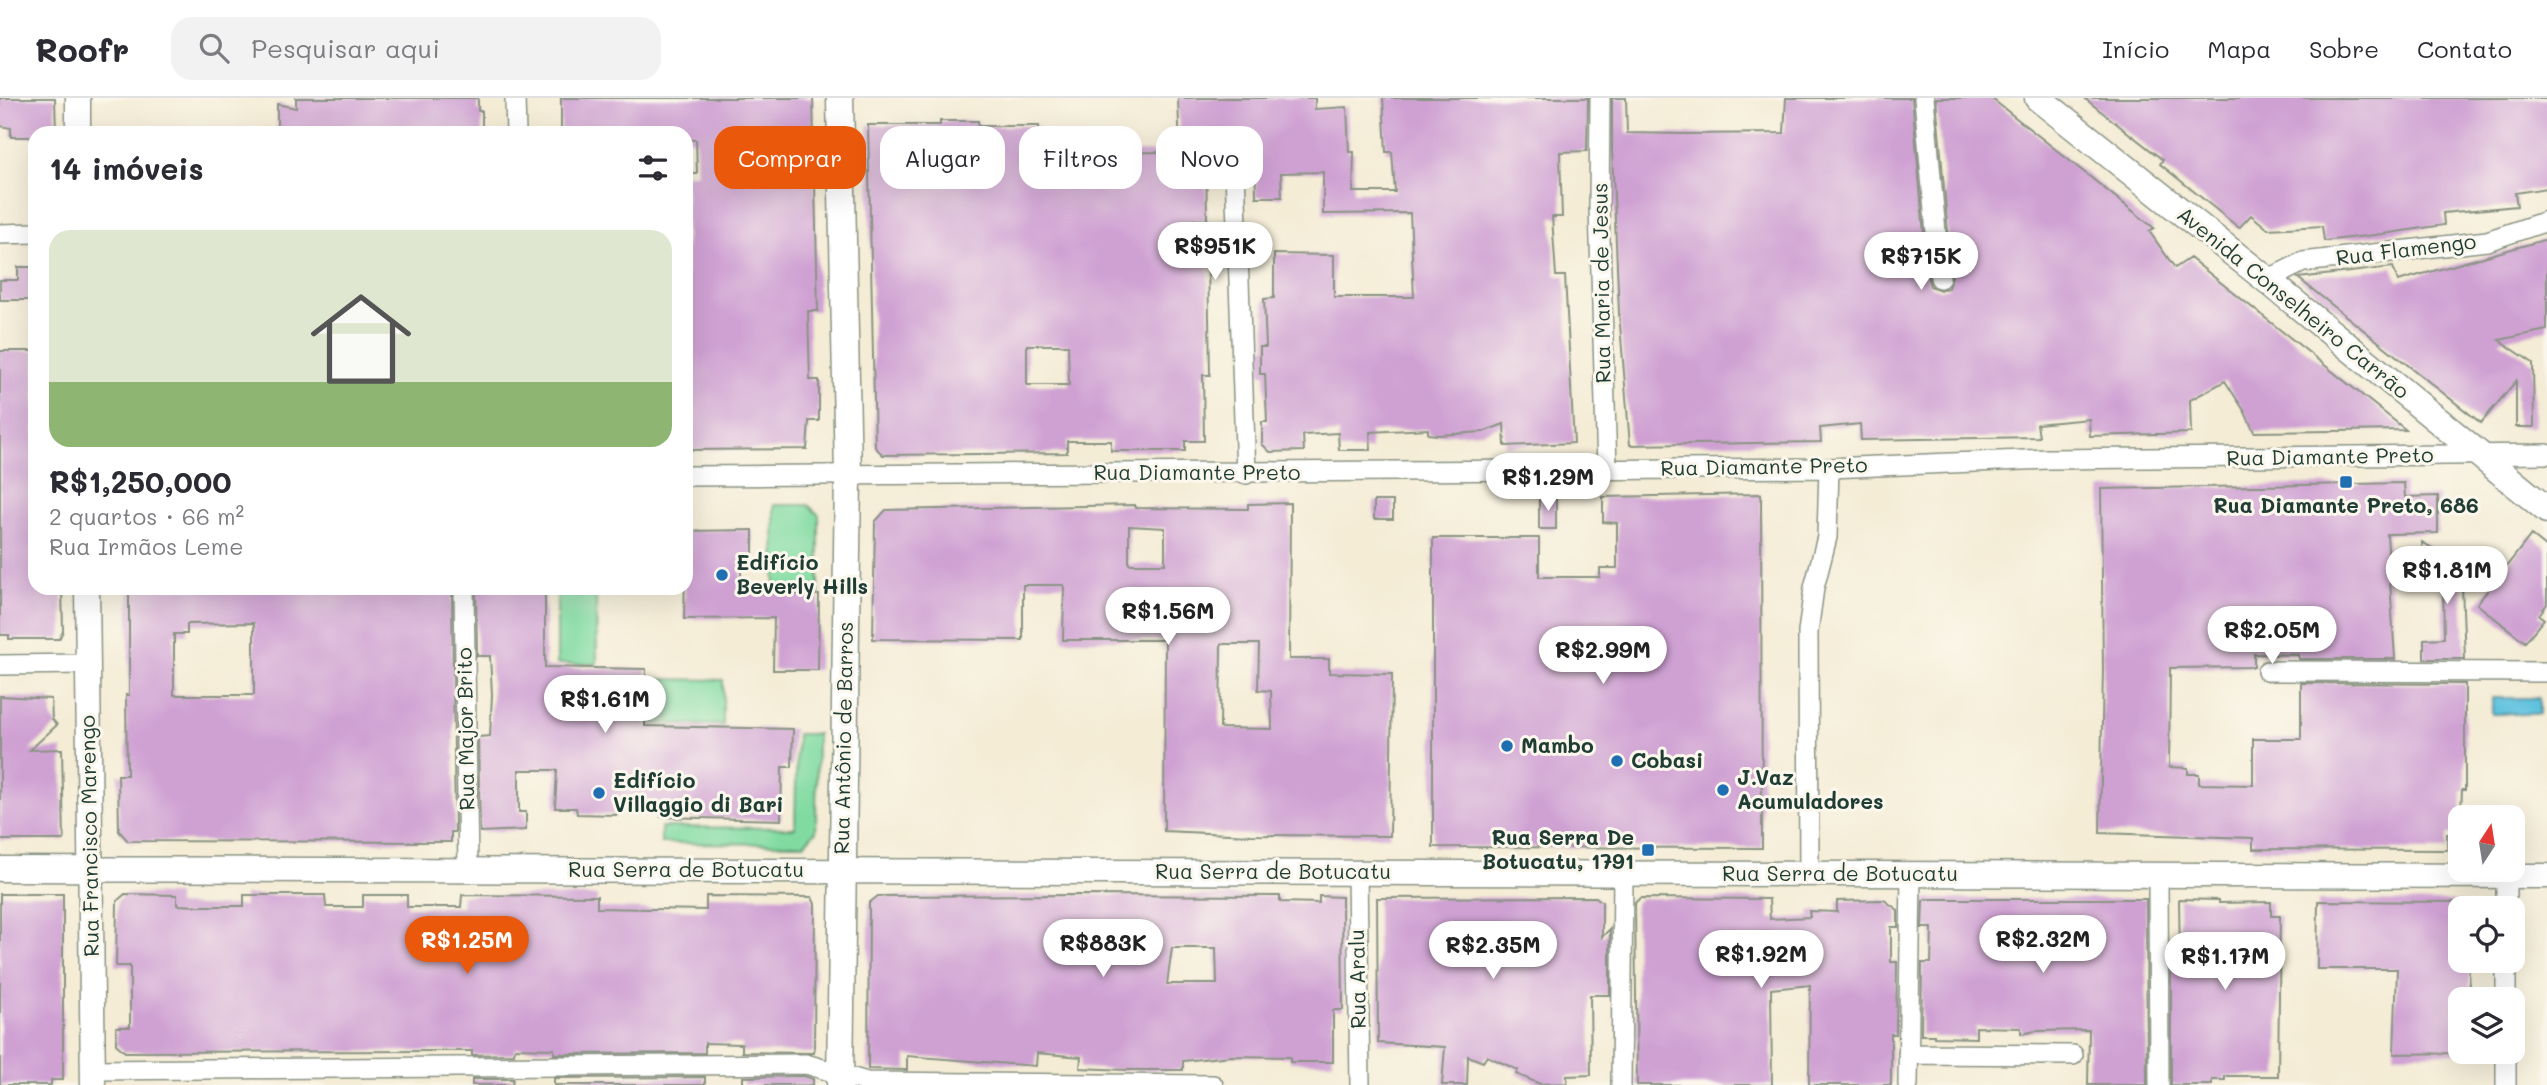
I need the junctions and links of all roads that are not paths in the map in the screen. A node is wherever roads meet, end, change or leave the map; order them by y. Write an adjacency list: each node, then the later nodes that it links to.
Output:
1 (78, 98): 7 (street)
2 (515, 98): 8 (street)
3 (840, 98): 20 (main road, Rua Antônio de Barros)
4 (1600, 98): 18 (street, Rua Maria de Jesus)
5 (1924, 98): 13 (street)
6 (2038, 98): 14 (main road, Avenida Conselheiro Carrão)
7 (78, 126)
8 (516, 126)
9 (1236, 189): 19 (street)
10 (2547, 222): 14 (street, Rua Flamengo)
11 (28, 233): 12 (street)
12 (0, 234)
13 (1940, 278)
14 (2267, 280): 16 (main road, Avenida Conselheiro Carrão)
15 (2547, 454): 16 (street, Rua Diamante Preto)
16 (2480, 455): 17 (street, Rua Diamante Preto); 22 (main road, Avenida Conselheiro Carrão)
17 (1829, 468): 18 (street, Rua Diamante Preto); 35 (street)
18 (1607, 469): 19 (street, Rua Diamante Preto)
19 (1246, 474): 20 (street, Rua Diamante Preto)
20 (848, 475): 21 (street, Rua Diamante Preto); 32 (main road, Rua Antônio de Barros)
21 (693, 476)
22 (2547, 510)
23 (87, 595): 25 (street, Rua Francisco Marengo)
24 (464, 595): 31 (street, Rua Major Brito)
25 (88, 664): 26 (street); 30 (street, Rua Francisco Marengo)
26 (0, 665)
27 (2267, 671): 28 (street)
28 (2547, 672)
29 (0, 869): 30 (street, Rua Serra de Botucatu)
30 (92, 869): 31 (street, Rua Serra de Botucatu); 44 (street, Rua Francisco Marengo)
31 (468, 870): 32 (street, Rua Serra de Botucatu)
32 (842, 870): 33 (street, Rua Serra de Botucatu); 45 (main road, Rua Antônio de Barros)
33 (1357, 872): 34 (street, Rua Serra de Botucatu); 47 (street, Rua Aralu)
34 (1623, 873): 35 (street, Rua Serra de Botucatu); 48 (street)
35 (1809, 873): 36 (street, Rua Serra de Botucatu)
36 (1911, 874): 37 (street, Rua Serra de Botucatu); 41 (street)
37 (2158, 875): 38 (street, Rua Serra de Botucatu); 50 (street)
38 (2448, 876)
39 (2525, 876): 40 (street, Rua Serra de Botucatu)
40 (2547, 876)
41 (1908, 1054): 42 (street); 49 (street)
42 (2073, 1055)
43 (2506, 1064): 51 (street)
44 (93, 1078): 45 (street)
45 (840, 1080): 46 (street)
46 (1213, 1085)
47 (1360, 1085)
48 (1621, 1085)
49 (1908, 1085)
50 (2159, 1085)
51 (2506, 1085)

